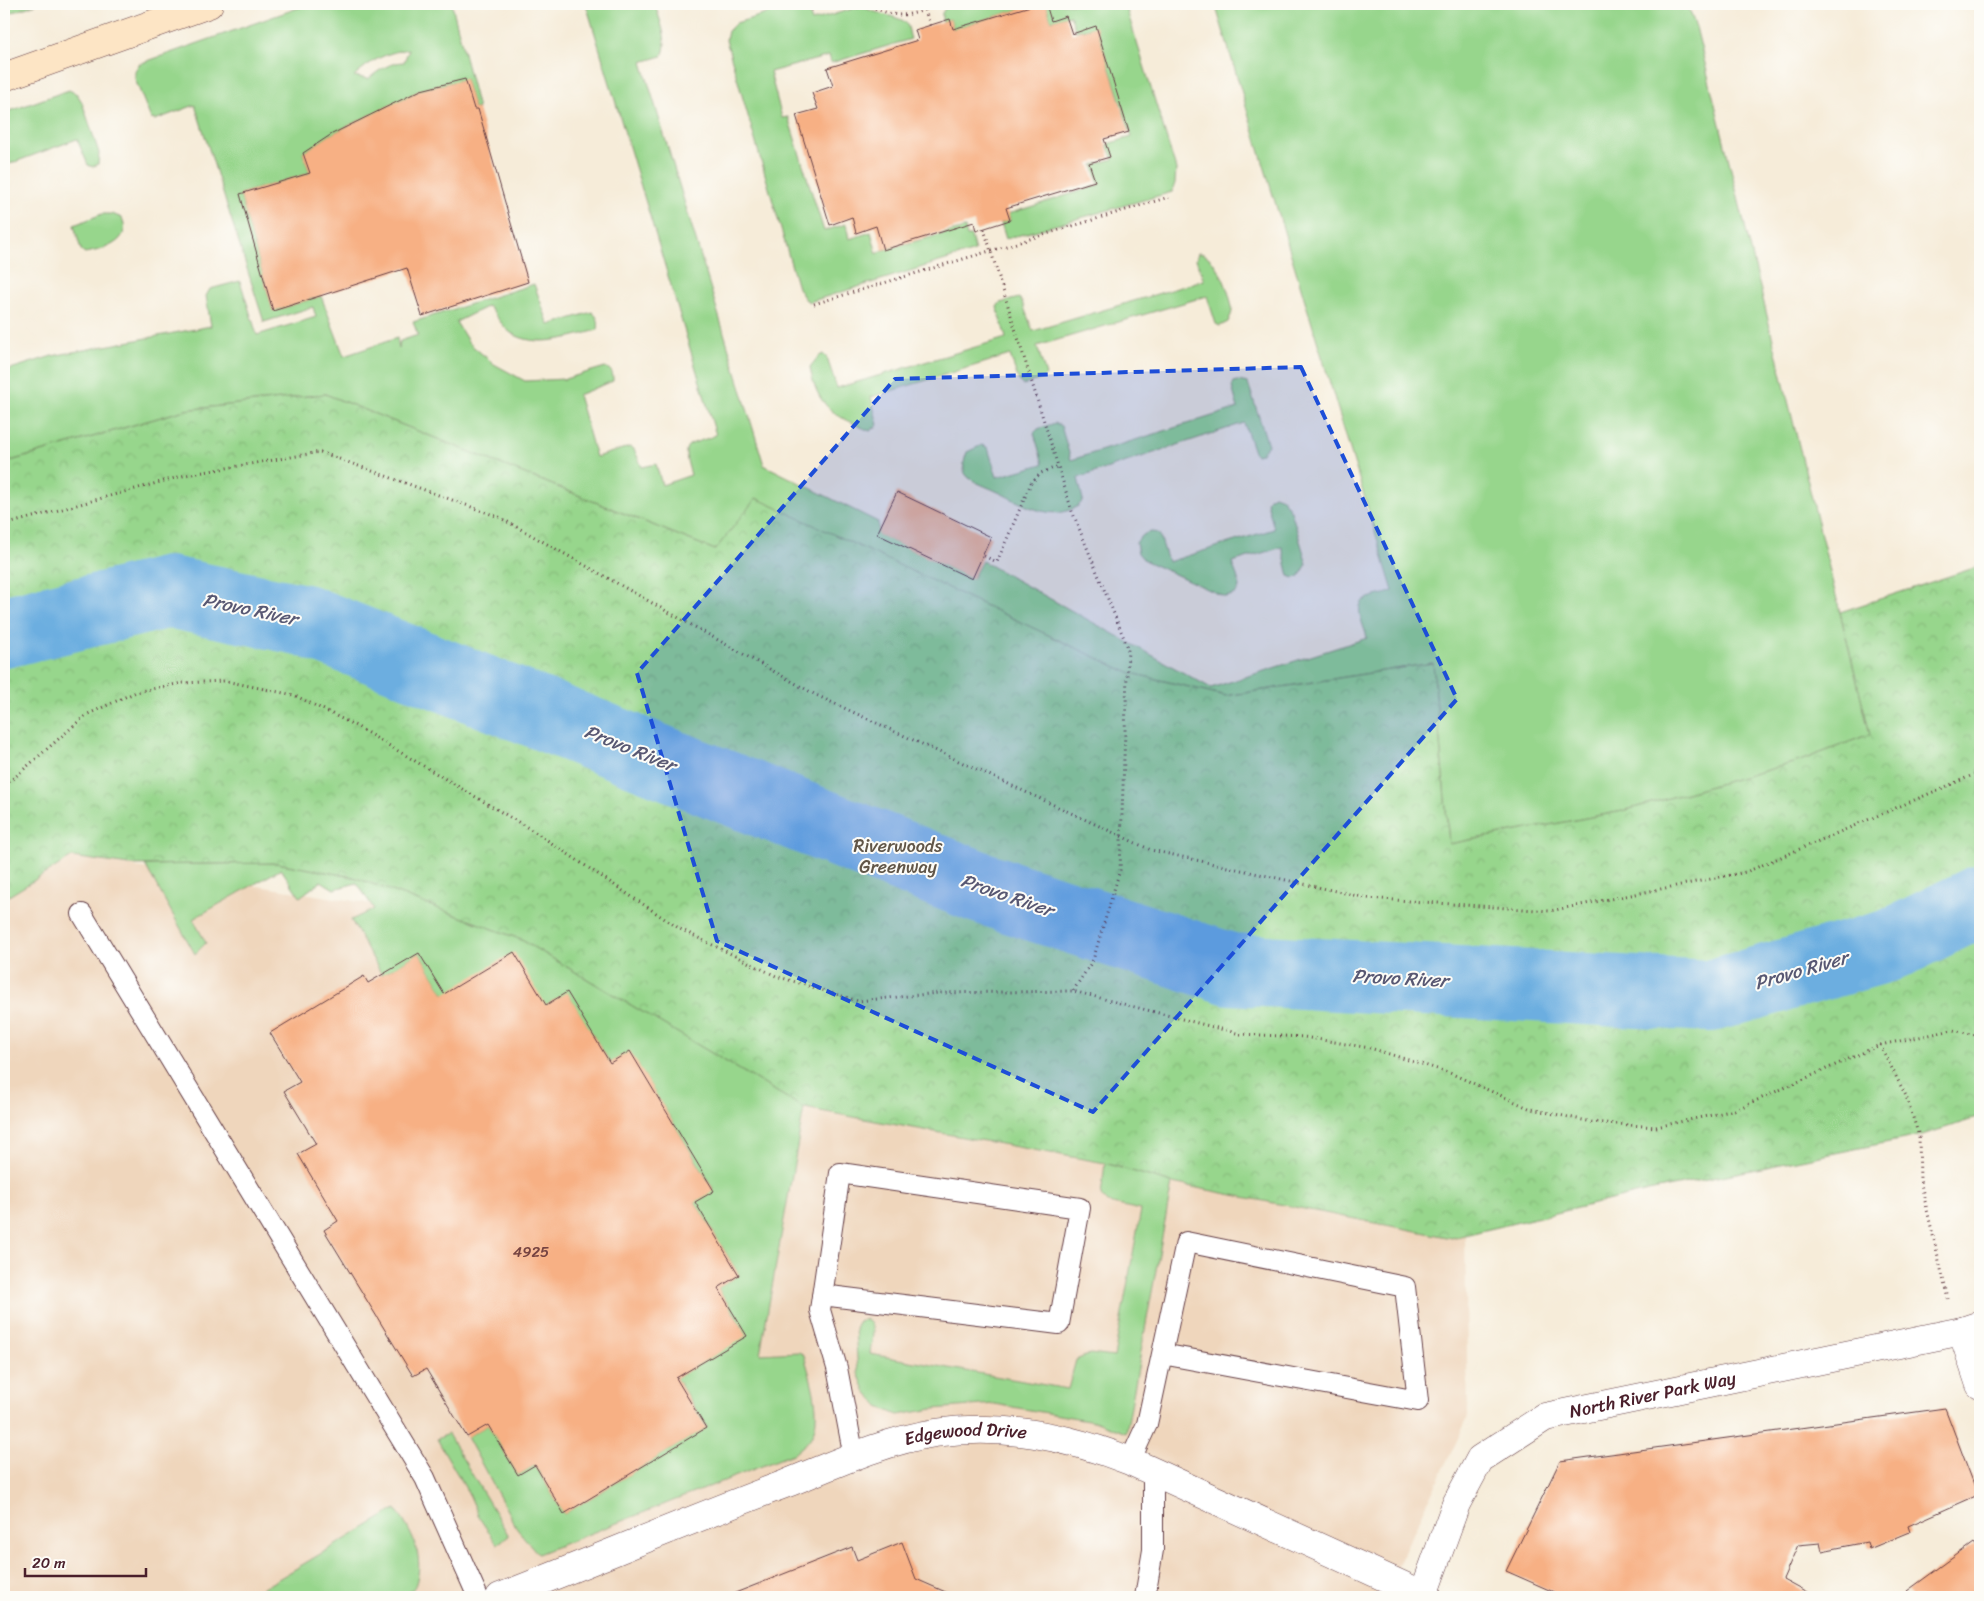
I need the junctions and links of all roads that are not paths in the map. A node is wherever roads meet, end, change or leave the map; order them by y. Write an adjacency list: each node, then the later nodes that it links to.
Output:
1 (209, 4): 2 (street)
2 (4, 77)
3 (82, 914): 11 (lane)
4 (822, 1295): 4 (lane); 8 (lane)
5 (1971, 1328): 7 (street); 10 (street, North River Park Way)
6 (1162, 1354): 6 (lane); 9 (lane)
7 (1980, 1385)
8 (854, 1457): 9 (street, Edgewood Drive); 12 (street, Edgewood Drive)
9 (1142, 1466): 10 (street, Edgewood Drive); 13 (lane)
10 (1425, 1596)
11 (478, 1597)
12 (500, 1597)
13 (1145, 1597)

